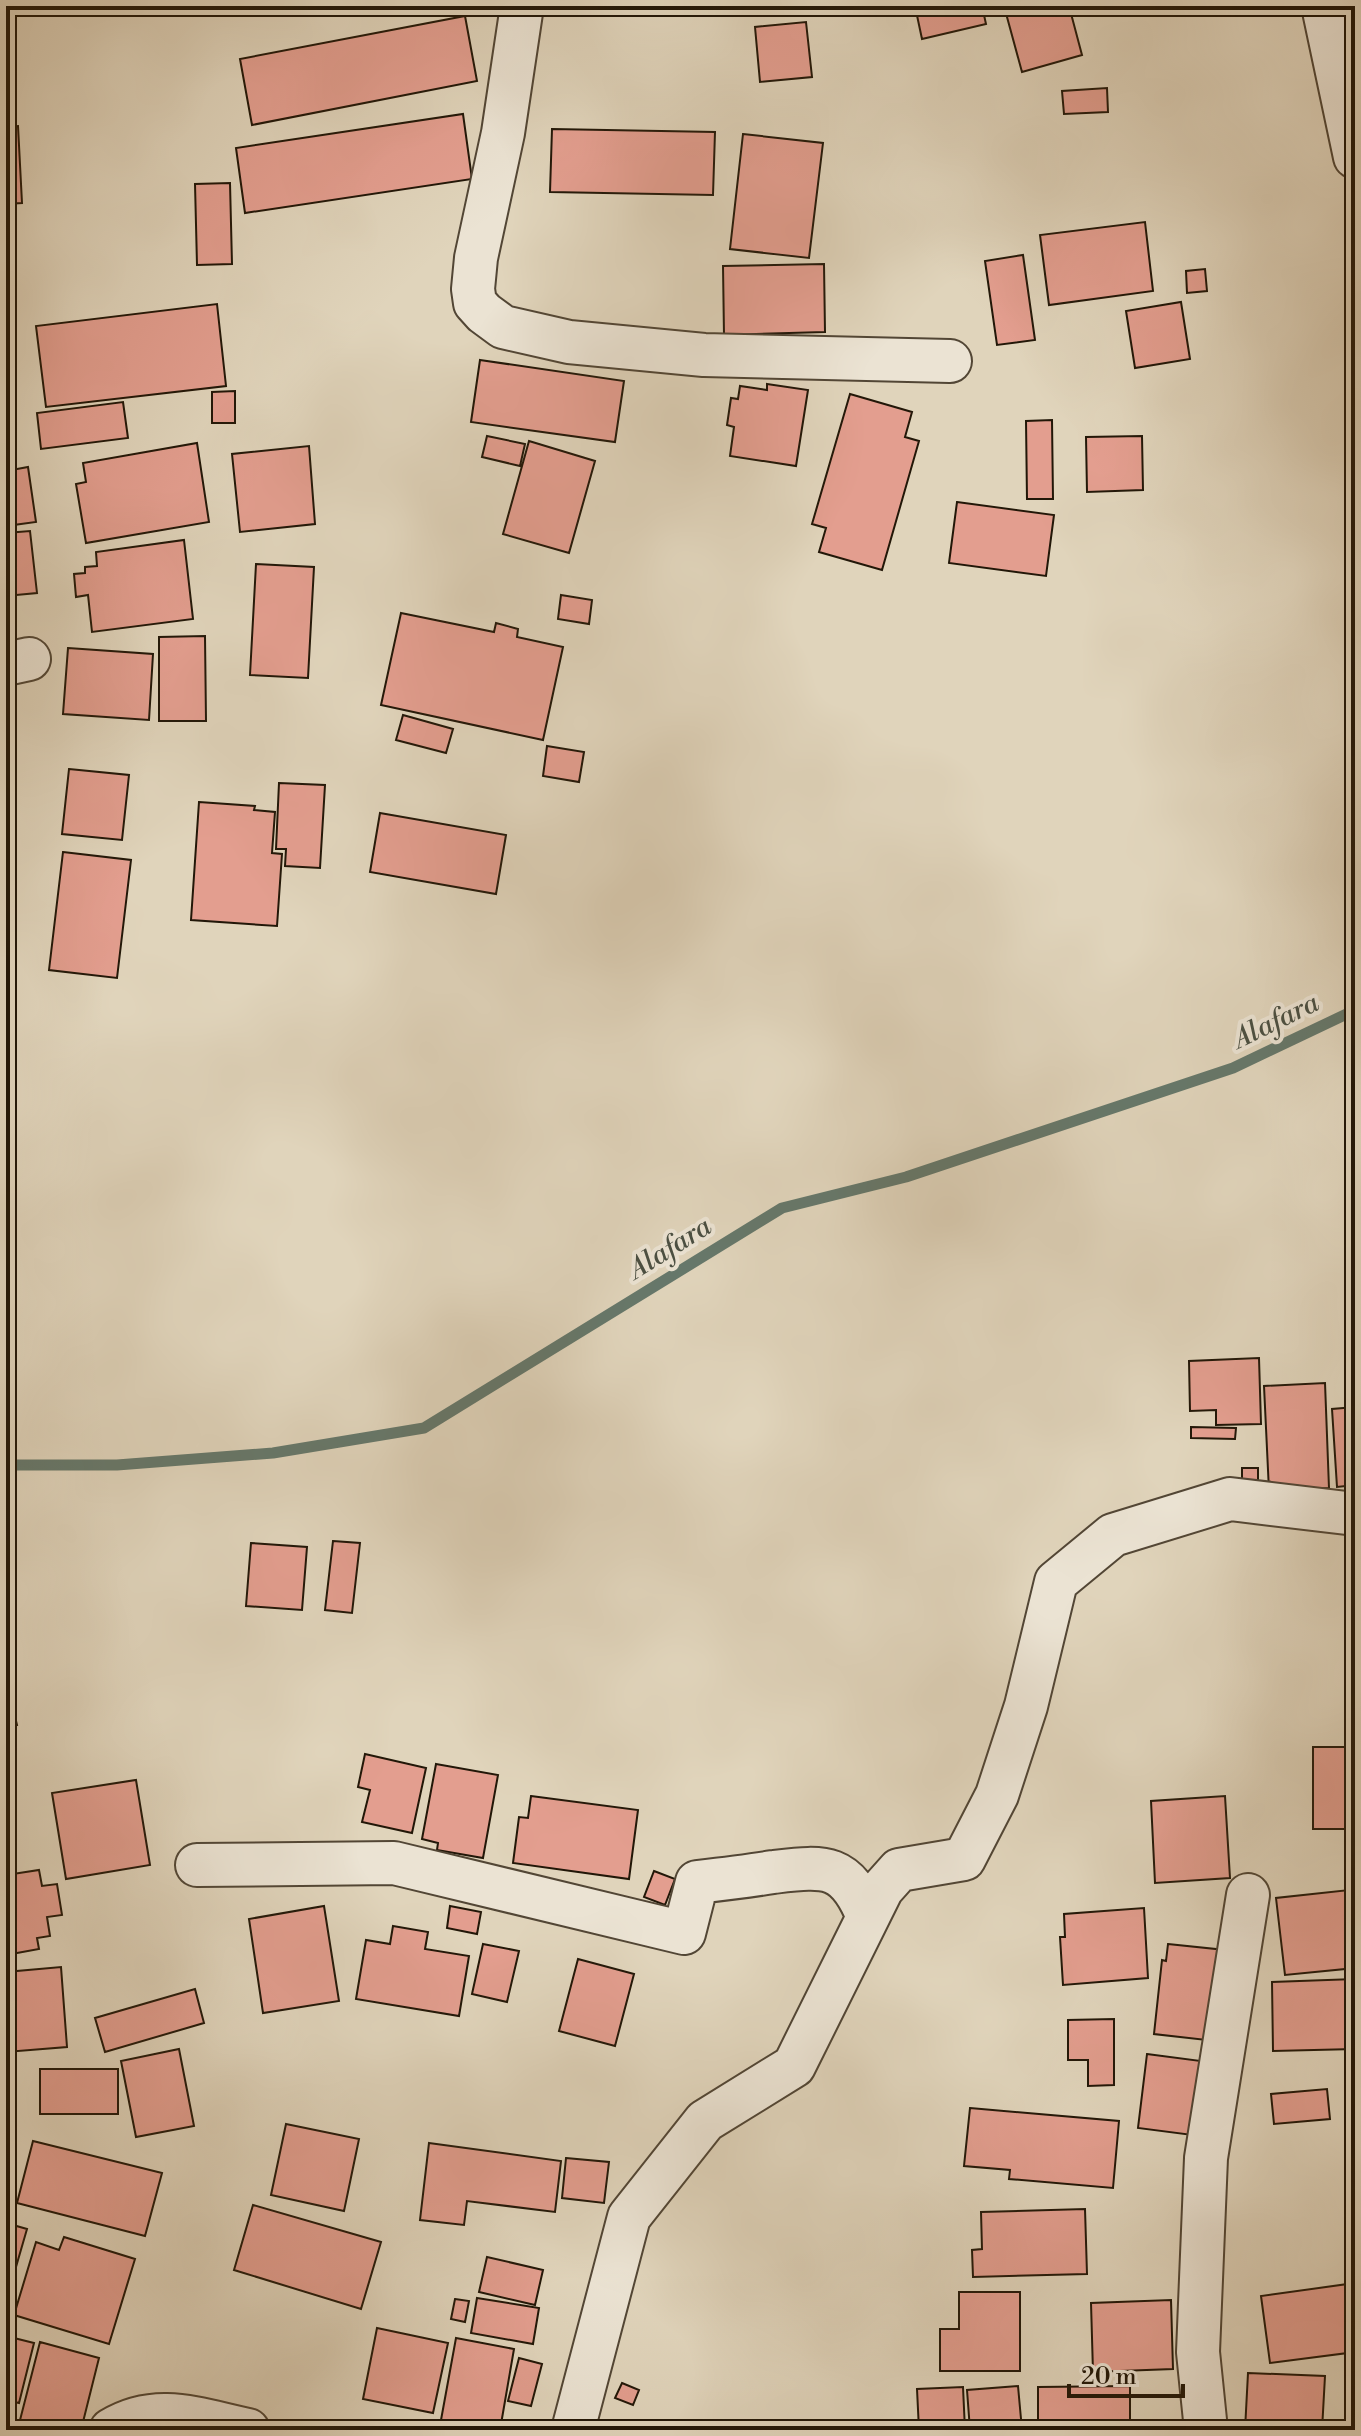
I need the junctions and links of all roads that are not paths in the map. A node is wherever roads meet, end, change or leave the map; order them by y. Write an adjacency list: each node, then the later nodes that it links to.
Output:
1 (522, 6): 4 (street)
2 (1323, 6): 3 (street)
3 (1355, 157)
4 (950, 361)
5 (1355, 1514): 8 (street)
6 (197, 1865): 8 (street)
7 (1248, 1895): 12 (street)
8 (868, 1917): 11 (street)
9 (111, 2430): 10 (street)
10 (248, 2430)
11 (573, 2430)
12 (1206, 2430)

